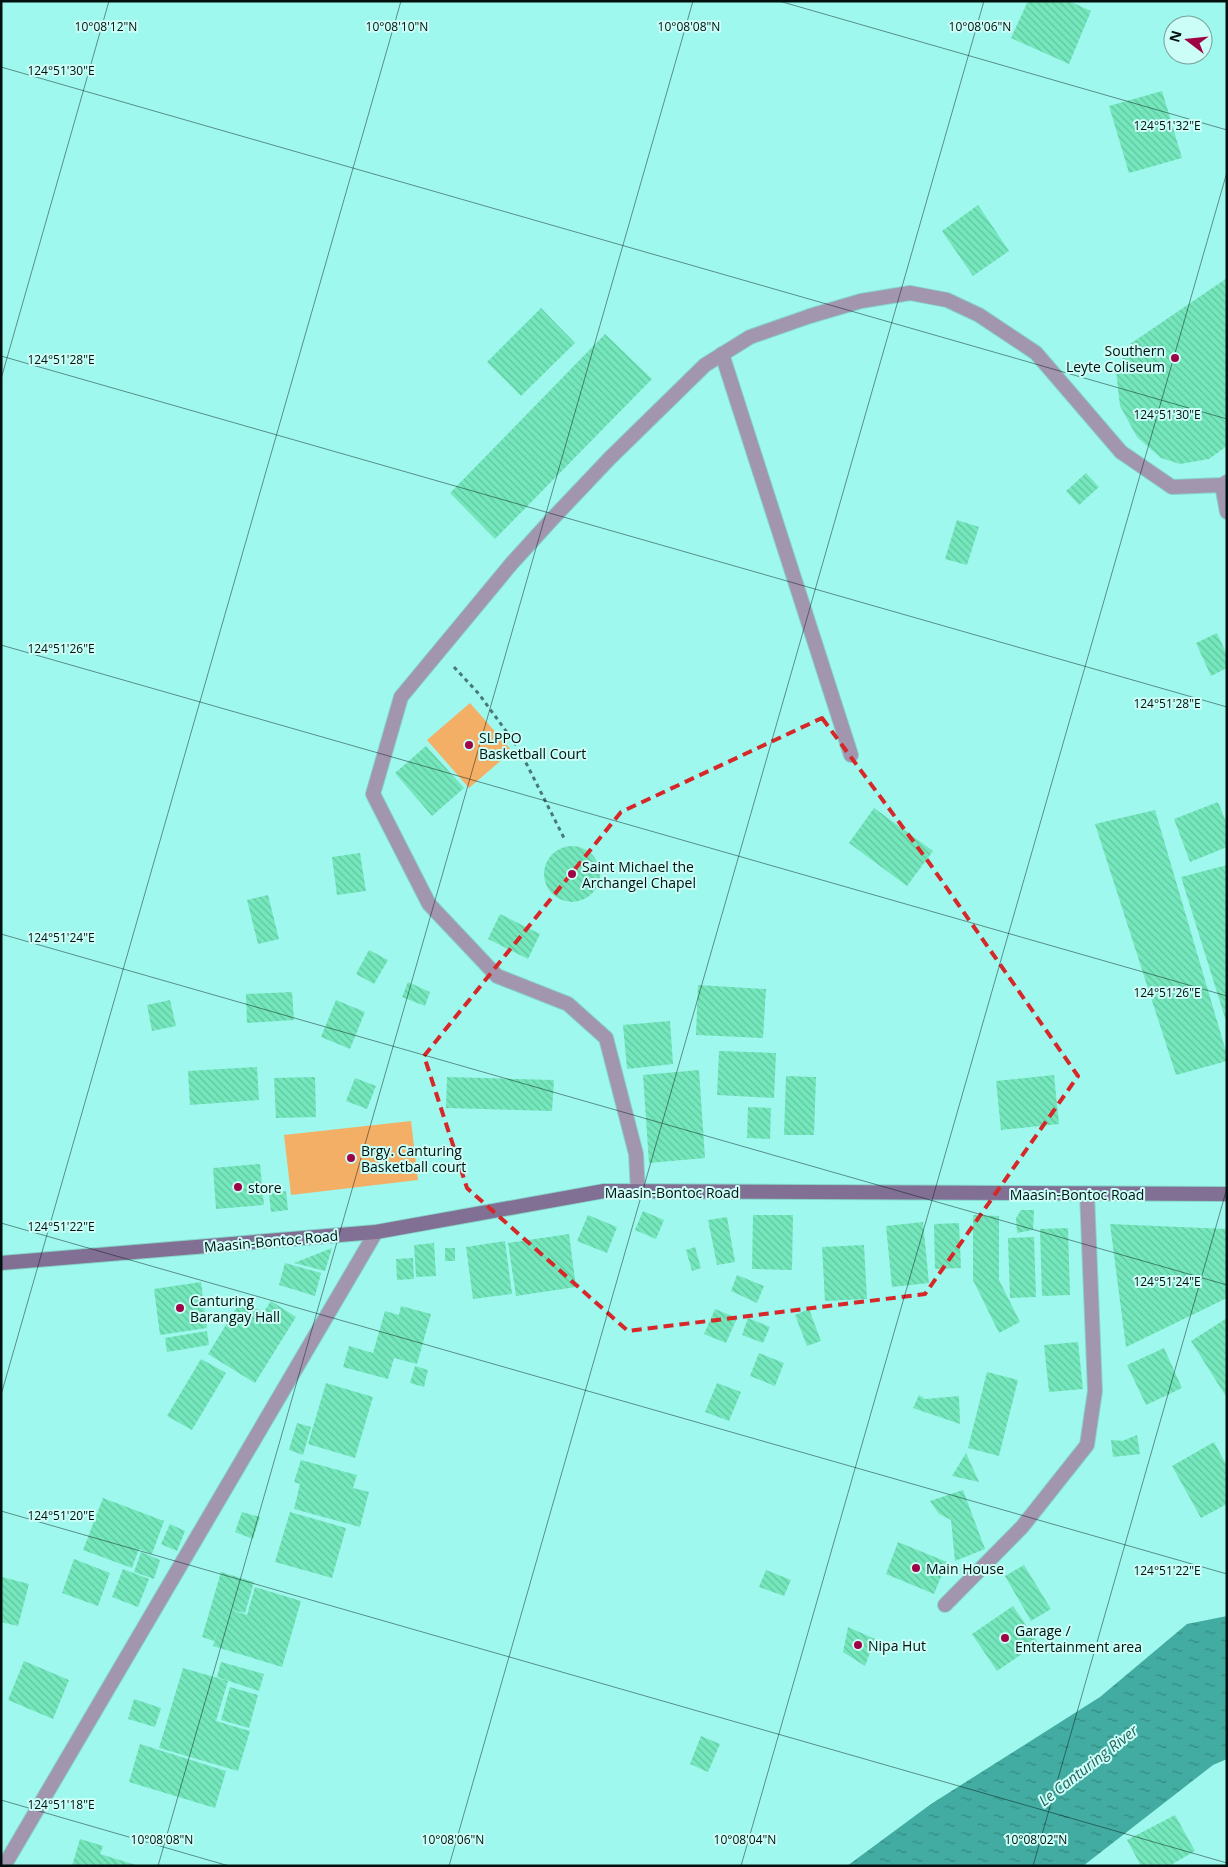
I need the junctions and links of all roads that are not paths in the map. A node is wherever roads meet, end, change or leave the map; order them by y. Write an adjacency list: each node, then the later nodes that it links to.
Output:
1 (722, 354): 2 (street); 4 (street); 5 (street)
2 (1224, 483): 3 (street)
3 (1227, 512)
4 (852, 755)
5 (638, 1192): 6 (main road, Maasin-Bontoc Road); 8 (main road, Maasin-Bontoc Road)
6 (1087, 1194): 7 (main road, Maasin-Bontoc Road); 10 (street)
7 (1227, 1194)
8 (376, 1232): 9 (main road, Maasin-Bontoc Road); 11 (street)
9 (1, 1263)
10 (945, 1605)
11 (4, 1866)

